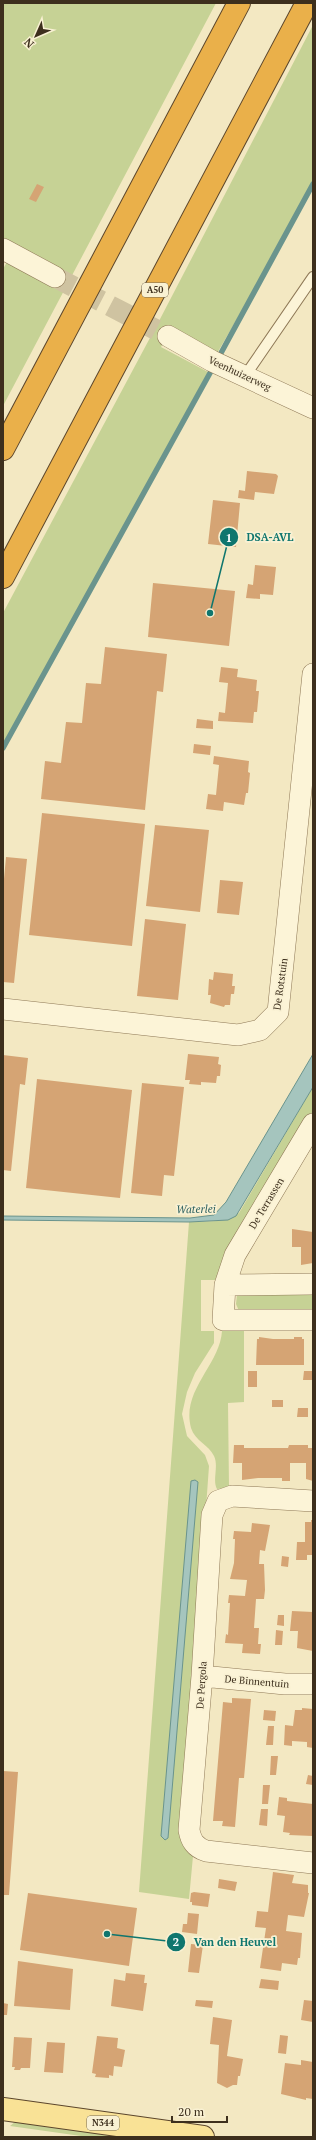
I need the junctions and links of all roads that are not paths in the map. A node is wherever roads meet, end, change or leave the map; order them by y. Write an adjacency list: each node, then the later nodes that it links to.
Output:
1 (239, 3): 9 (highway)
2 (307, 3): 10 (highway, A50)
3 (3, 249): 4 (street)
4 (55, 277)
5 (313, 278): 7 (lane)
6 (168, 336): 7 (street, Veenhuizerweg)
7 (245, 376): 8 (street, Veenhuizerweg)
8 (313, 408)
9 (3, 449)
10 (3, 577)
11 (313, 674): 12 (street, De Rotstuin)
12 (304, 841): 13 (street, De Rotstuin)
13 (3, 1009)
14 (313, 1124): 16 (street, De Terrassen)
15 (313, 1284): 16 (street)
16 (225, 1285): 17 (street, De Terrassen)
17 (313, 1320)
18 (313, 1501): 19 (street, De Pergola)
19 (202, 1676): 20 (street, De Binnentuin); 21 (street, De Pergola)
20 (313, 1684)
21 (313, 1863)
22 (3, 2108): 23 (main road, N344)
23 (203, 2137)

